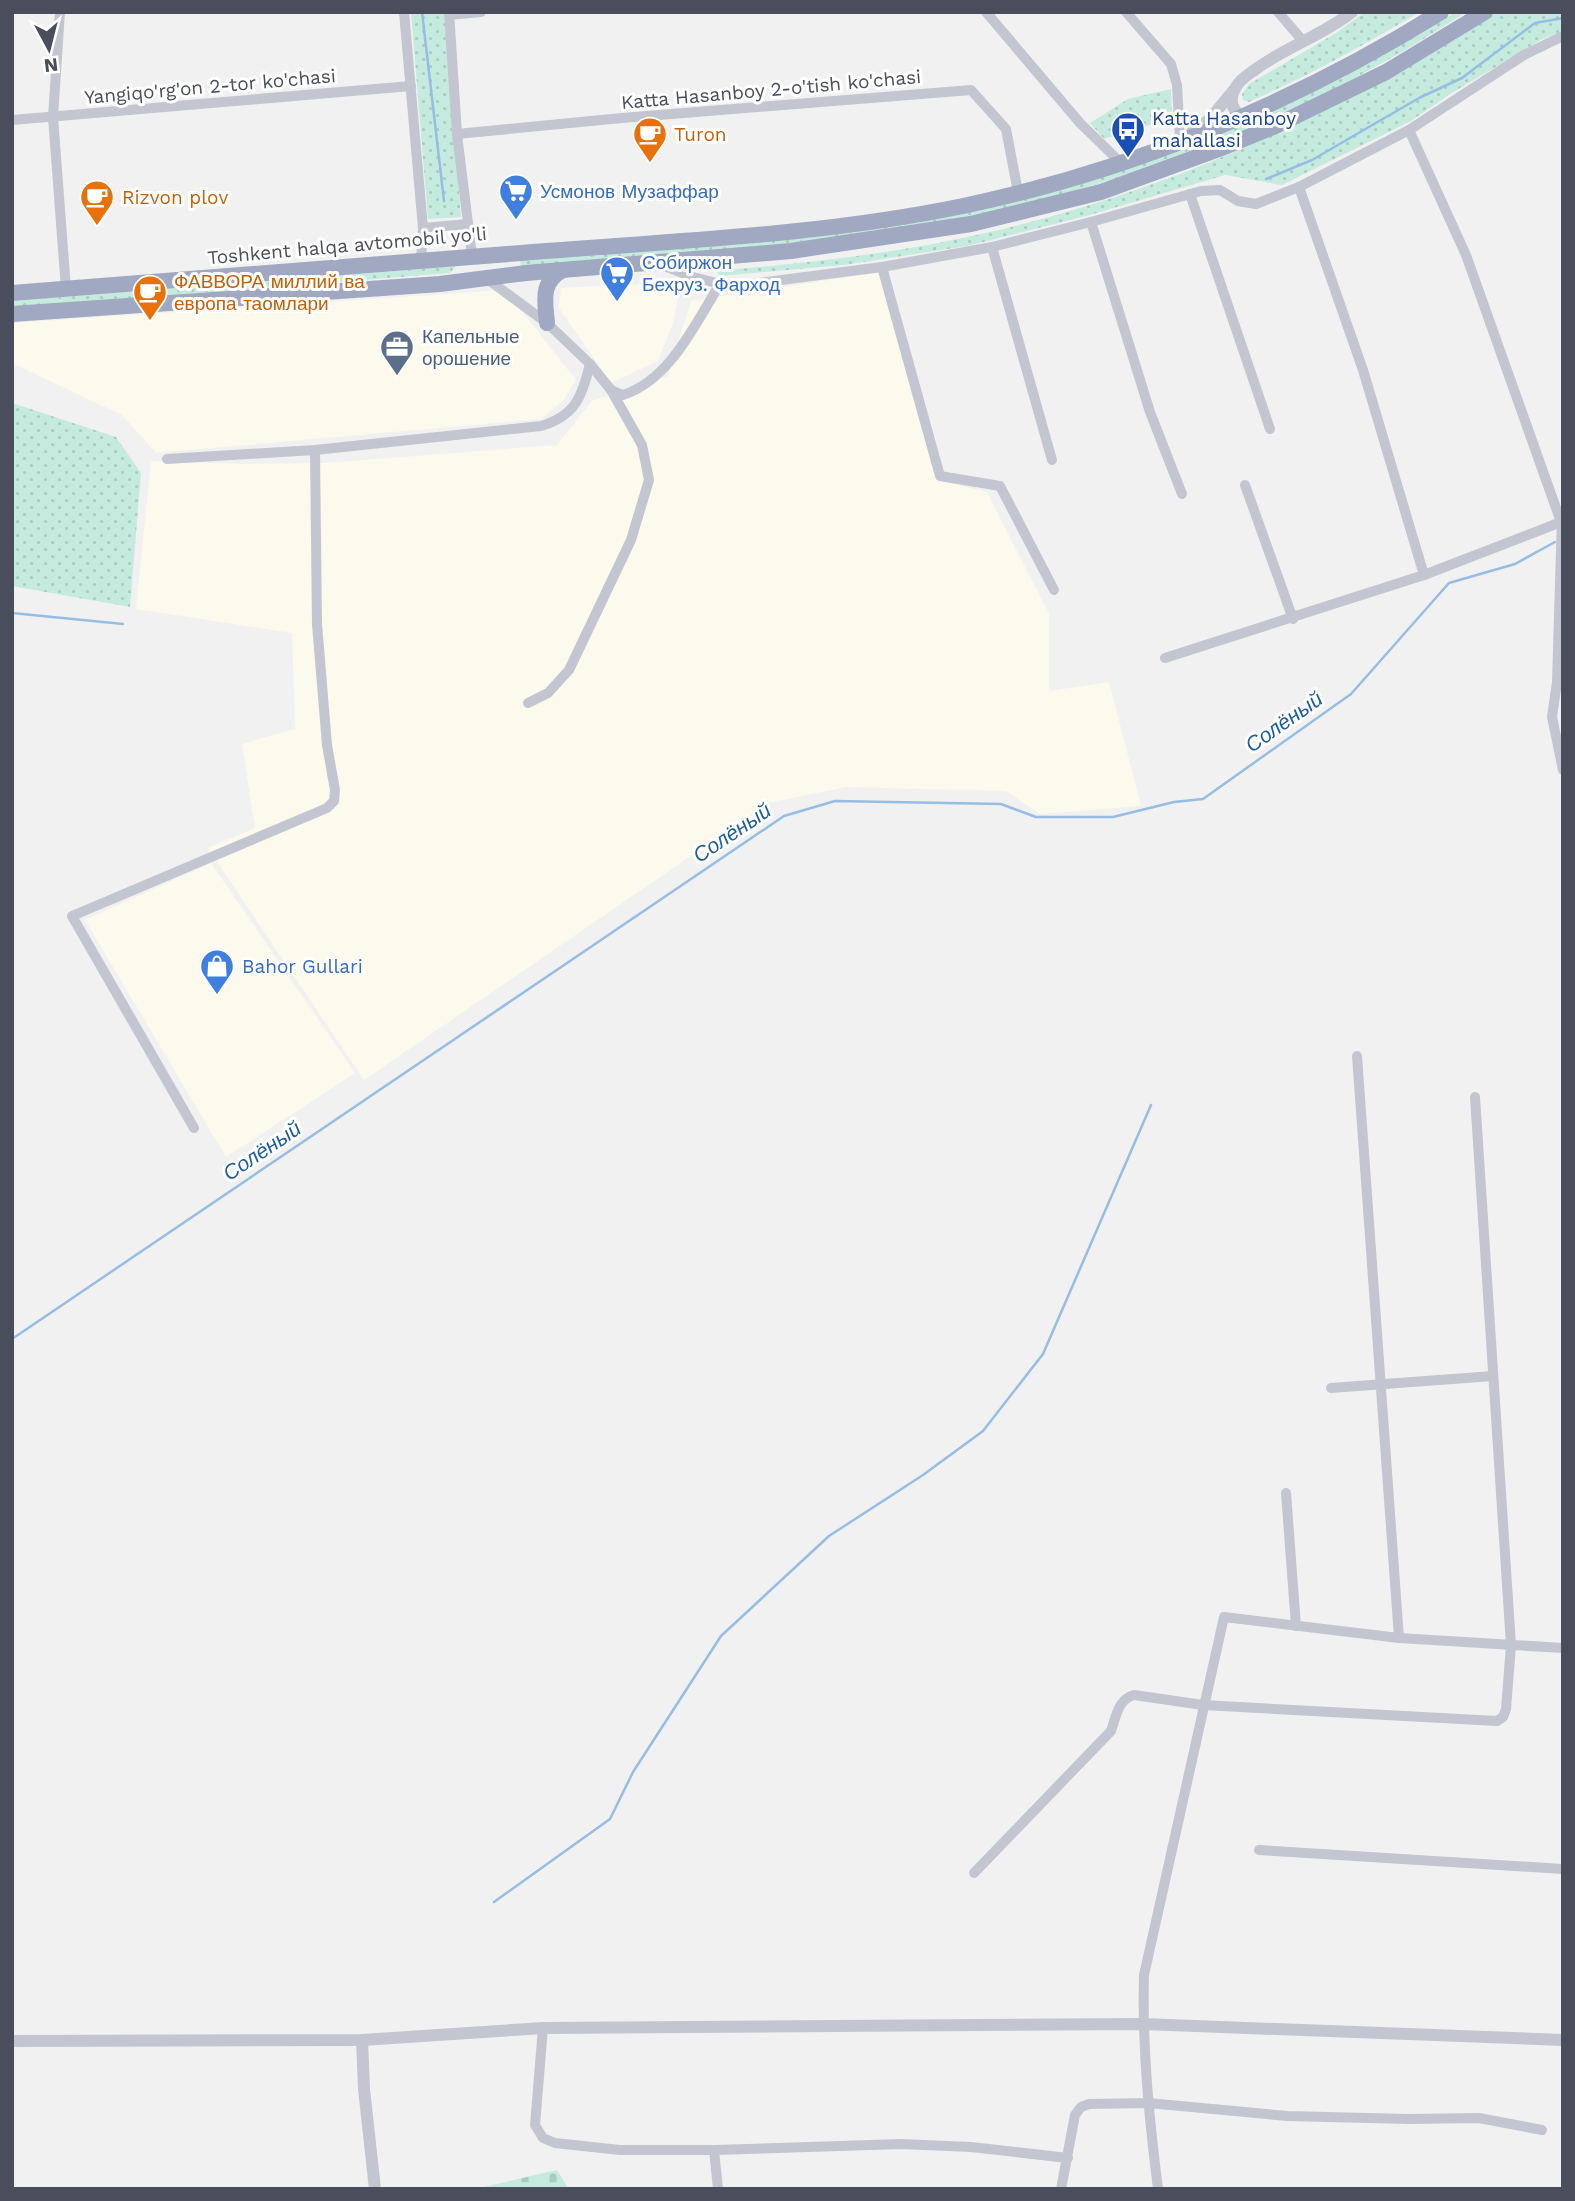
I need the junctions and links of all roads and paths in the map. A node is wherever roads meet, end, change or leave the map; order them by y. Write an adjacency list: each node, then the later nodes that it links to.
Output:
1 (60, 12): 16 (street)
2 (404, 12): 13 (street)
3 (481, 12): 10 (street)
4 (986, 12): 21 (street)
5 (1126, 12): 20 (street)
6 (1278, 12): 12 (street)
7 (1352, 12): 12 (street)
8 (1441, 12): 15 (highway, Toshkent halqa avtomobil yo'li)
9 (1485, 12): 31 (highway)
10 (449, 14): 19 (street)
11 (1563, 36): 18 (street)
12 (1303, 41): 14 (street)
13 (411, 86): 16 (street, Yangiqo'rg'on 2-tor ko'chasi); 27 (street)
14 (1235, 88): 15 (street); 20 (street)
15 (1241, 116): 20 (highway, Toshkent halqa avtomobil yo'li)
16 (53, 117): 17 (street, Yangiqo'rg'on 2-tor ko'chasi); 36 (street)
17 (12, 120)
18 (1409, 130): 22 (street); 48 (street)
19 (457, 134): 23 (street, Katta Hasanboy 2-o'tish ko'chasi); 26 (street)
20 (1180, 140): 21 (highway, Toshkent halqa avtomobil yo'li)
21 (1120, 162): 23 (highway, Toshkent halqa avtomobil yo'li)
22 (1299, 187): 24 (street); 49 (street)
23 (1018, 192): 29 (highway, Toshkent halqa avtomobil yo'li)
24 (1191, 194): 25 (street); 42 (street)
25 (1091, 222): 28 (street); 47 (street)
26 (468, 224): 27 (street); 29 (street)
27 (423, 228): 30 (street)
28 (992, 247): 32 (street); 45 (street)
29 (472, 256): 30 (highway, Toshkent halqa avtomobil yo'li); 34 (highway)
30 (421, 261): 36 (highway, Toshkent halqa avtomobil yo'li)
31 (655, 262): 33 (highway); 35 (street)
32 (882, 267): 35 (street); 50 (street)
33 (565, 270): 34 (highway); 39 (highway)
34 (485, 277): 38 (highway); 39 (street)
35 (720, 284): 41 (street)
36 (66, 289): 37 (highway, Toshkent halqa avtomobil yo'li)
37 (12, 293)
38 (12, 314)
39 (547, 323): 40 (street)
40 (590, 364): 41 (street); 43 (street)
41 (611, 390): 54 (street)
42 (1270, 429)
43 (315, 450): 44 (street); 58 (street)
44 (167, 459)
45 (1052, 460)
46 (1245, 485): 51 (street)
47 (1182, 494)
48 (1562, 518): 49 (street); 53 (street)
49 (1424, 575): 51 (street)
50 (1054, 590)
51 (1293, 619): 52 (street)
52 (1165, 658)
53 (1560, 681): 55 (street)
54 (528, 703)
55 (1563, 770)
56 (1357, 1056): 60 (street)
57 (1475, 1097): 59 (street)
58 (194, 1128)
59 (1493, 1376): 60 (street); 65 (street)
60 (1381, 1384): 61 (street); 64 (street)
61 (1331, 1388)
62 (1286, 1493): 63 (street)
63 (1296, 1626): 64 (street); 67 (street)
64 (1399, 1638): 65 (street)
65 (1511, 1645): 66 (street); 67 (street)
66 (1563, 1648)
67 (1203, 1705): 70 (street); 71 (street)
68 (1259, 1850): 69 (street)
69 (1563, 1869)
70 (974, 1873)
71 (1143, 2024): 72 (street); 73 (street); 76 (street)
72 (543, 2028): 74 (street); 78 (street)
73 (1563, 2039)
74 (362, 2040): 75 (street); 80 (street)
75 (12, 2041)
76 (1148, 2103): 77 (street); 79 (street); 83 (street)
77 (1542, 2130)
78 (714, 2150): 79 (street); 81 (street)
79 (1068, 2158): 82 (street)
80 (376, 2189)
81 (719, 2189)
82 (1061, 2189)
83 (1158, 2189)

